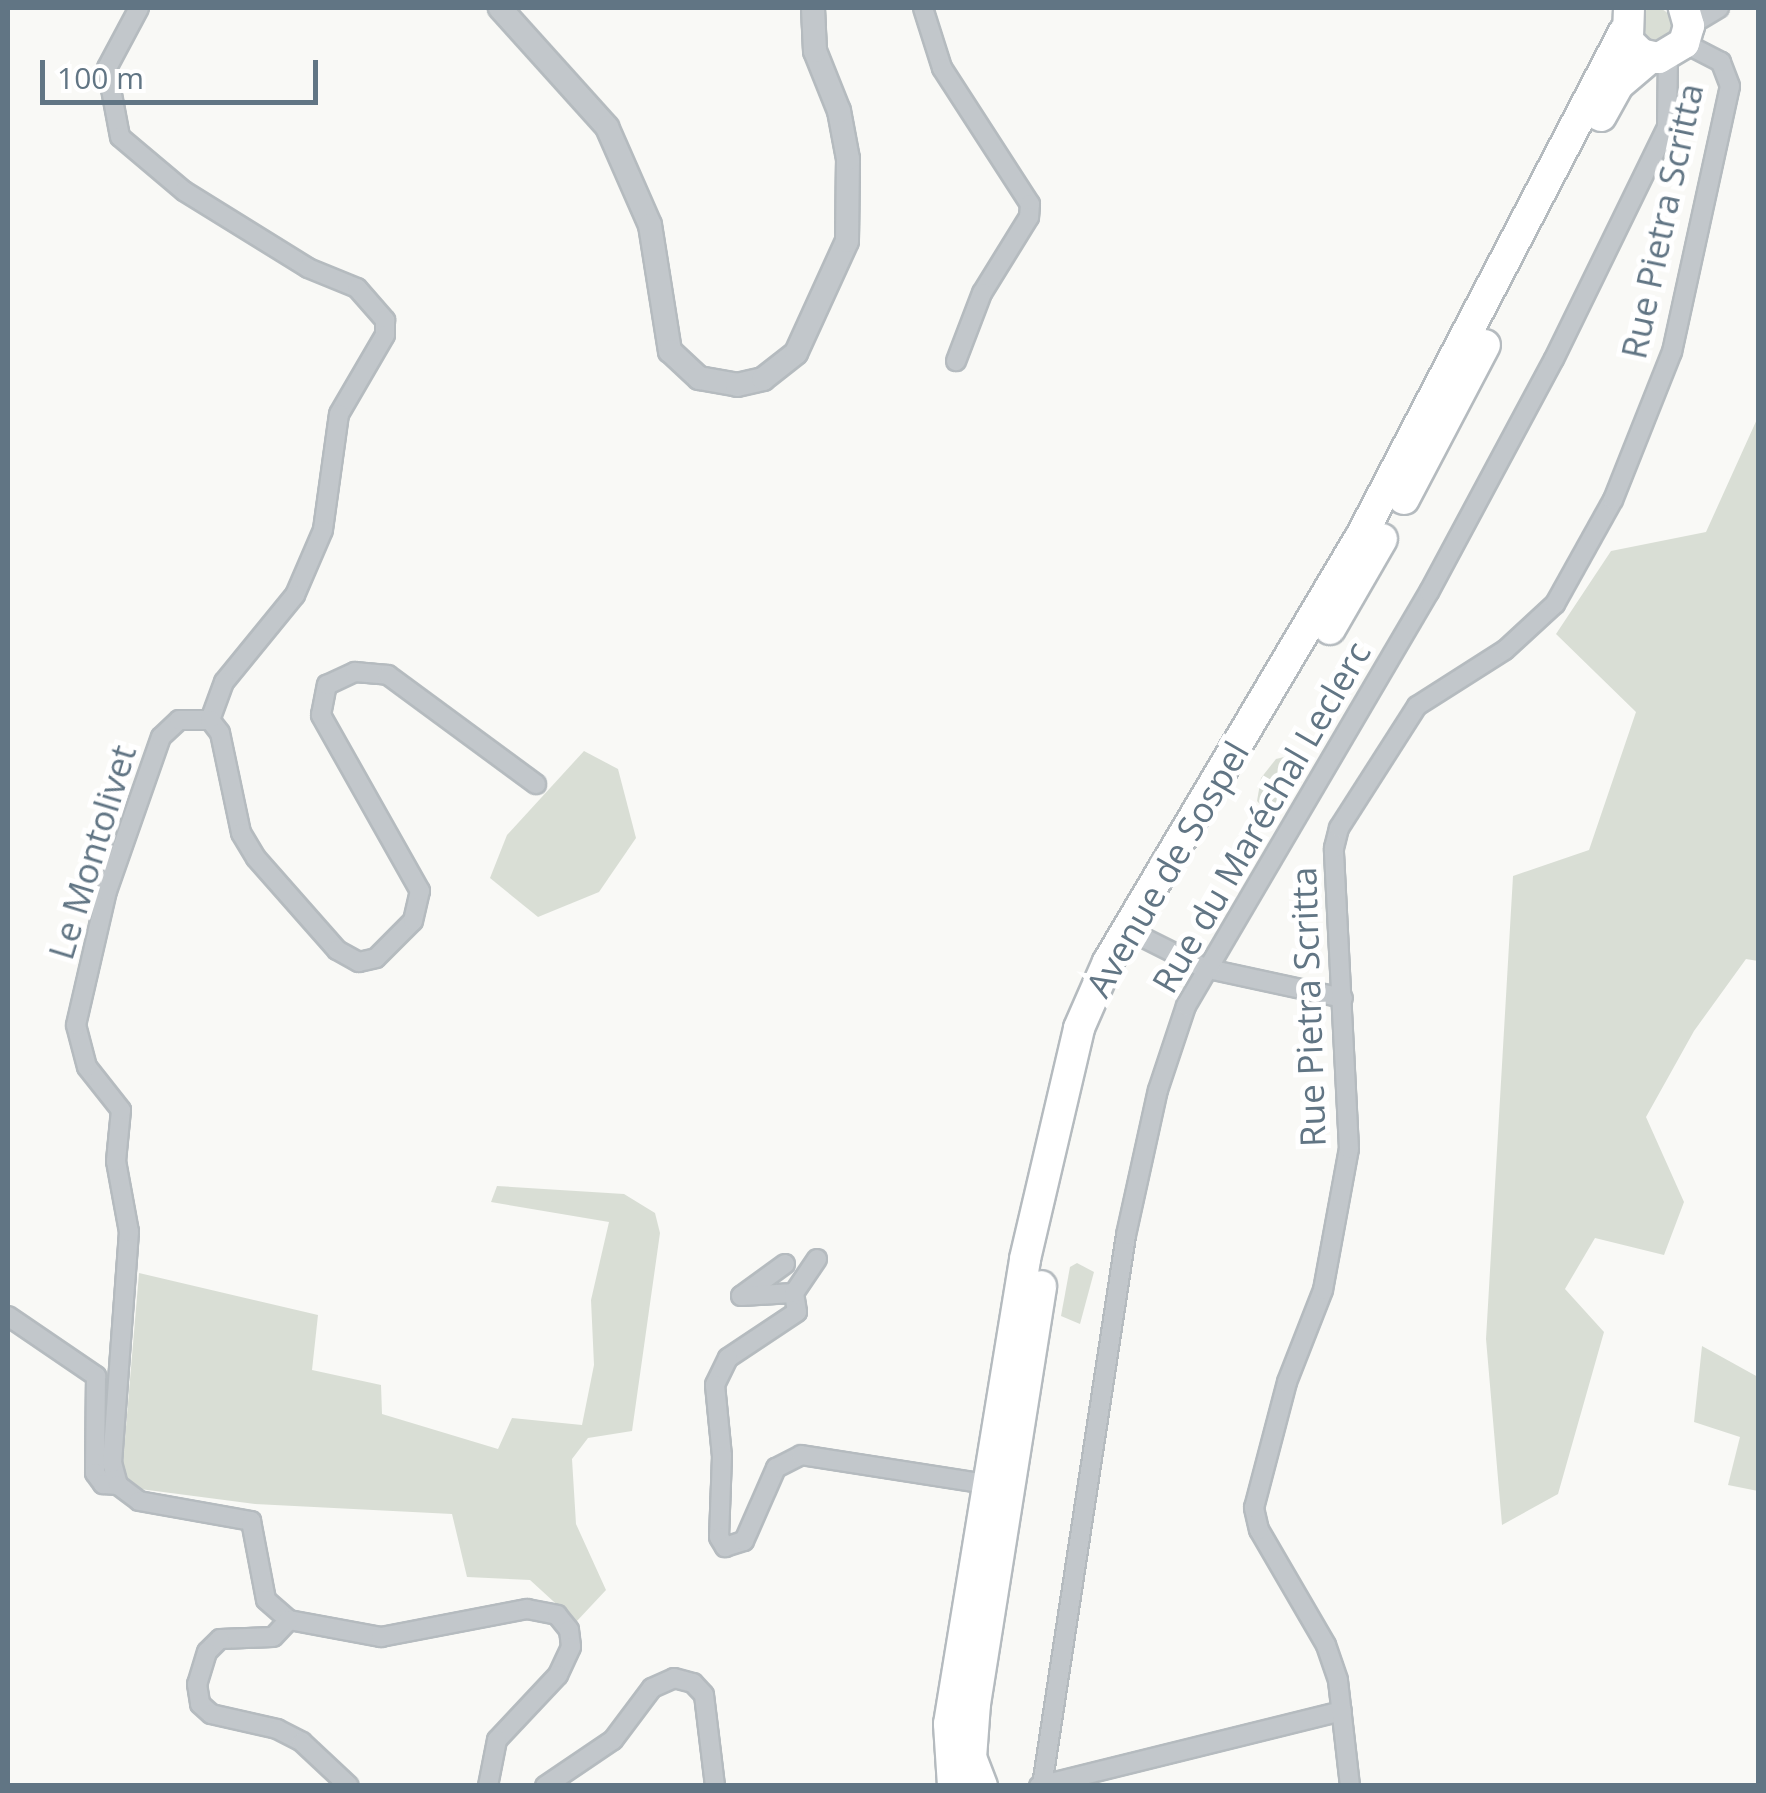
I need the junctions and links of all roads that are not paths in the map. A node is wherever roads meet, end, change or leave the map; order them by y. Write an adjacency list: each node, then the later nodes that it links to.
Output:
1 (138, 8): 9 (street)
2 (500, 8): 3 (street)
3 (813, 8)
4 (922, 8): 8 (street)
5 (1719, 8): 7 (street)
6 (1626, 20): 7 (main road); 11 (main road, Avenue de Sospel)
7 (1675, 38): 11 (main road, Avenue de Sospel); 12 (street, Rue du Maréchal Leclerc); 13 (street, Rue Pietra Scritta)
8 (956, 361)
9 (210, 720): 10 (street); 18 (street, Le Montolivet)
10 (536, 784)
11 (1137, 934): 12 (street); 19 (main road, Avenue de Sospel)
12 (1204, 968): 13 (street); 22 (street, Rue du Maréchal Leclerc)
13 (1342, 998): 21 (street, Rue Pietra Scritta)
14 (817, 1259): 16 (street)
15 (785, 1264): 16 (street)
16 (794, 1293): 19 (street)
17 (8, 1316): 18 (street)
18 (118, 1485): 20 (street)
19 (1000, 1486): 27 (main road, Avenue de Sospel); 28 (main road, Avenue de Sospel)
20 (289, 1620): 23 (street); 24 (street)
21 (1342, 1711): 22 (street); 29 (street, Rue Pietra Scritta)
22 (1041, 1785)
23 (349, 1786)
24 (488, 1786)
25 (546, 1786): 26 (street)
26 (714, 1786)
27 (953, 1786)
28 (982, 1786)
29 (1350, 1786)

